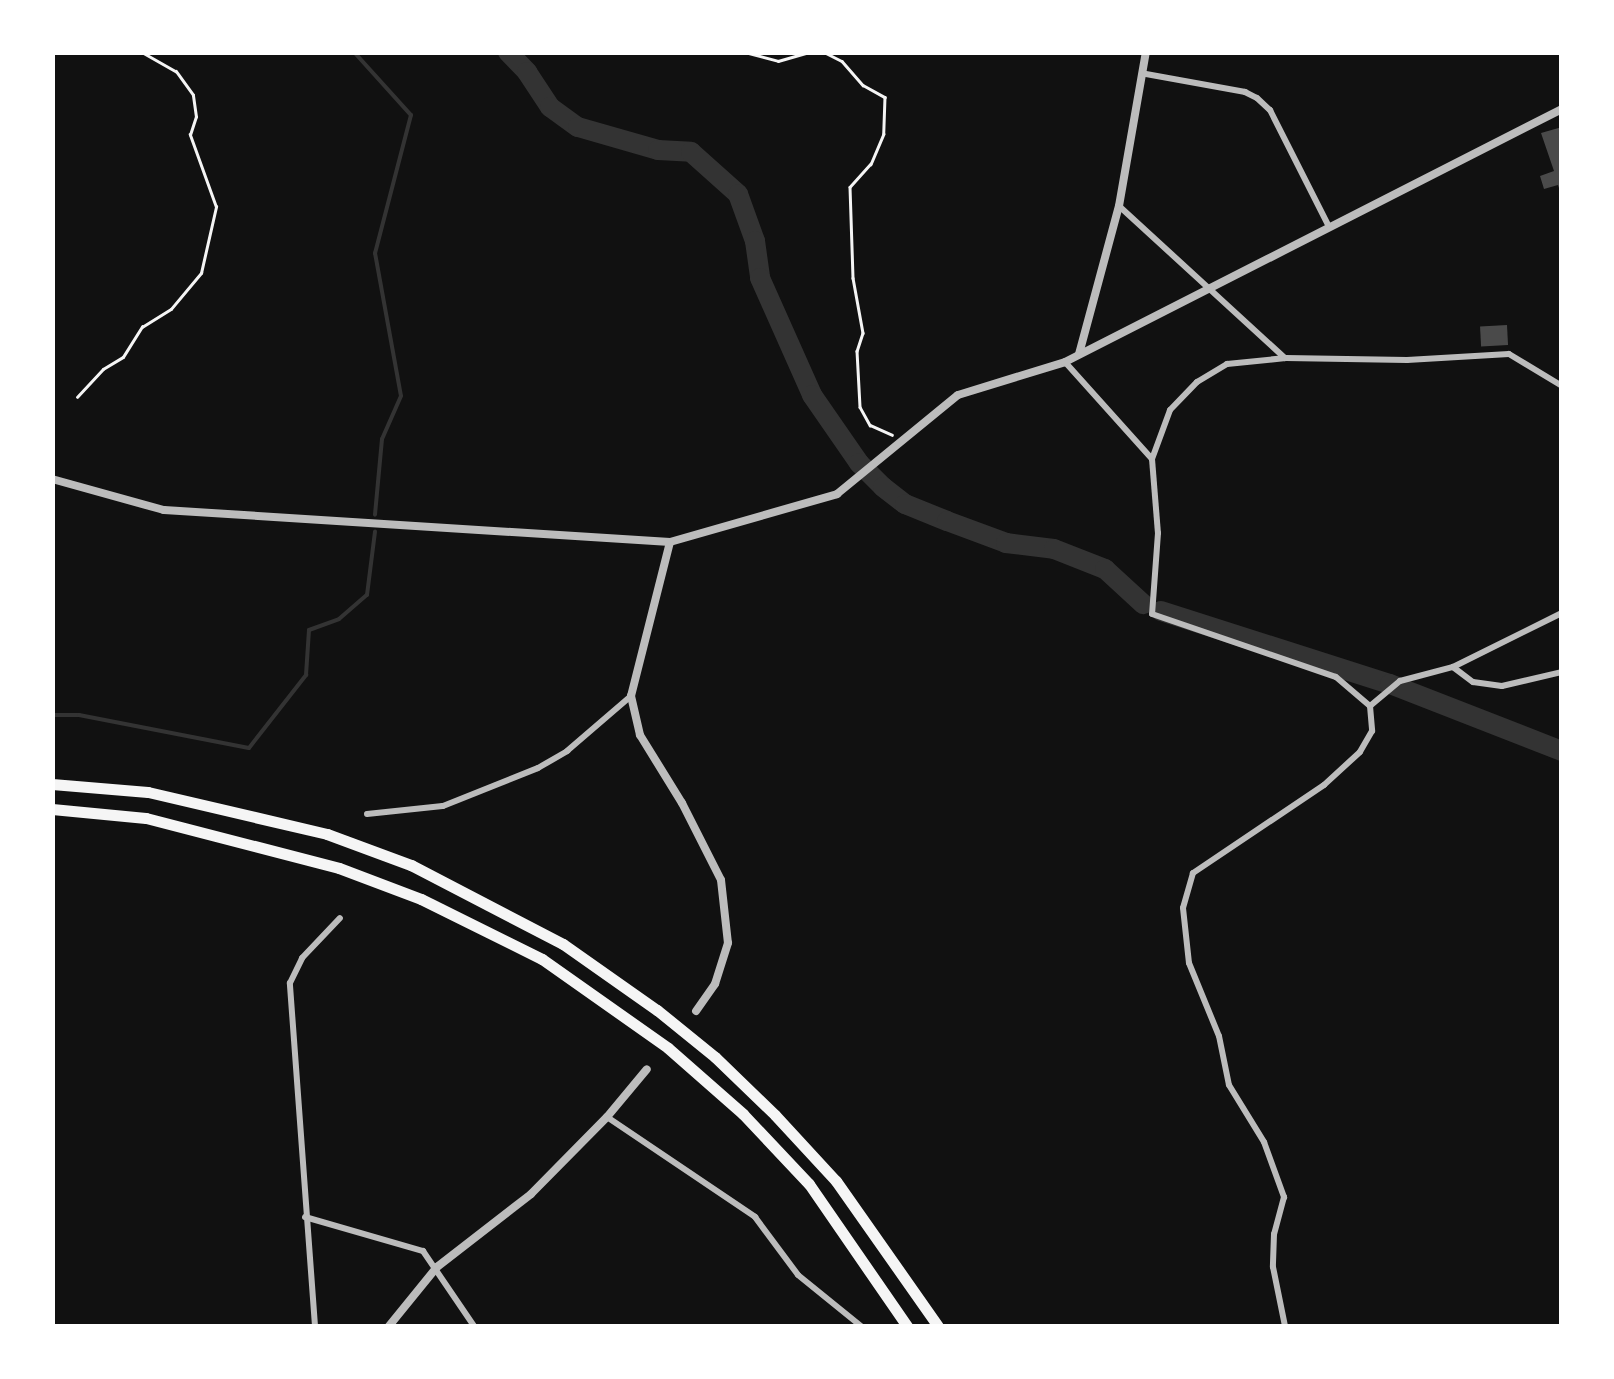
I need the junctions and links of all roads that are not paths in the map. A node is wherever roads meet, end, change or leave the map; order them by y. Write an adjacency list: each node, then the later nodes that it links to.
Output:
1 (1146, 52): 2 (street)
2 (1146, 74): 4 (street); 5 (street)
3 (1562, 109): 5 (street)
4 (1119, 206): 6 (street); 7 (street)
5 (1329, 227): 6 (street)
6 (1208, 290): 7 (street); 8 (street)
7 (1078, 354): 9 (street)
8 (1286, 358): 10 (street); 11 (street)
9 (1065, 362): 11 (street); 13 (street)
10 (1562, 386)
11 (1152, 459): 18 (street)
12 (52, 479): 13 (street)
13 (670, 542): 17 (street)
14 (1562, 613): 15 (street)
15 (1452, 666): 16 (street); 18 (street)
16 (1562, 672)
17 (631, 696): 21 (street); 23 (street)
18 (1370, 706): 34 (street)
19 (52, 784): 33 (highway)
20 (52, 809): 32 (highway)
21 (367, 814)
22 (340, 918): 26 (street)
23 (696, 1010)
24 (647, 1069): 25 (street)
25 (607, 1117): 27 (street); 31 (street)
26 (305, 1218): 27 (street); 28 (street)
27 (437, 1267): 29 (street); 30 (street)
28 (315, 1326)
29 (389, 1326)
30 (474, 1326)
31 (861, 1326)
32 (907, 1326)
33 (938, 1326)
34 (1285, 1326)

